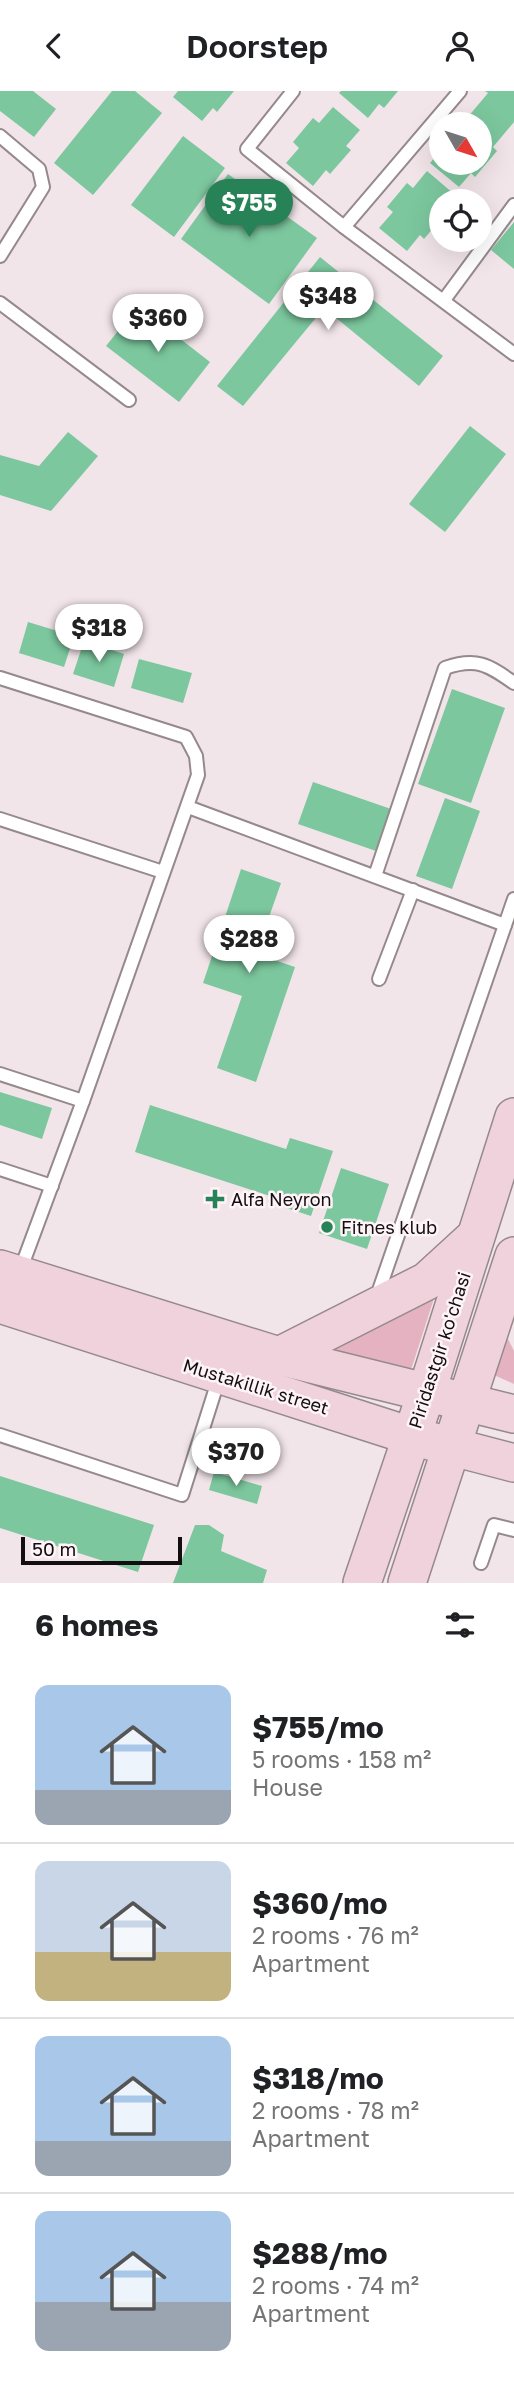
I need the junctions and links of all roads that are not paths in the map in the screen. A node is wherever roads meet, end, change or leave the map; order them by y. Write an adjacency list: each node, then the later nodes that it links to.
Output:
1 (293, 91): 5 (lane)
2 (460, 91): 5 (lane)
3 (0, 136): 6 (lane)
4 (514, 205): 7 (lane)
5 (344, 227): 7 (lane)
6 (0, 256)
7 (444, 300): 9 (lane)
8 (0, 303): 10 (lane)
9 (514, 354)
10 (129, 400)
11 (0, 678): 13 (lane)
12 (514, 683): 16 (lane)
13 (188, 807): 15 (lane); 16 (lane)
14 (0, 819): 15 (lane)
15 (163, 872): 22 (lane)
16 (375, 876): 17 (lane)
17 (412, 890): 19 (lane); 20 (lane)
18 (514, 899): 19 (lane)
19 (505, 925): 29 (lane)
20 (379, 979)
21 (0, 1075): 22 (lane)
22 (83, 1101): 25 (lane)
23 (514, 1117): 26 (main road, Piridastgir ko'chasi)
24 (0, 1169): 25 (lane)
25 (52, 1187): 28 (lane)
26 (475, 1238): 29 (main road); 33 (main road, Piridastgir ko'chasi)
27 (514, 1256): 30 (main road)
28 (7, 1288): 31 (main road, Mustakillik street); 32 (main road, Mustakillik street)
29 (373, 1308): 31 (main road)
30 (507, 1312): 34 (main road)
31 (279, 1356): 33 (main road, Mustakillik street)
32 (220, 1376): 36 (lane); 37 (main road, Mustakillik street)
33 (426, 1394): 34 (main road, Mustakillik street); 37 (main road, Piridastgir ko'chasi)
34 (467, 1404): 35 (main road, Mustakillik street); 38 (main road)
35 (514, 1415)
36 (0, 1435)
37 (411, 1436): 38 (main road, Mustakillik street); 42 (main road, Piridastgir ko'chasi)
38 (452, 1448): 39 (main road, Mustakillik street); 43 (main road)
39 (514, 1463)
40 (514, 1530): 41 (lane)
41 (481, 1563)
42 (362, 1583)
43 (407, 1583)

